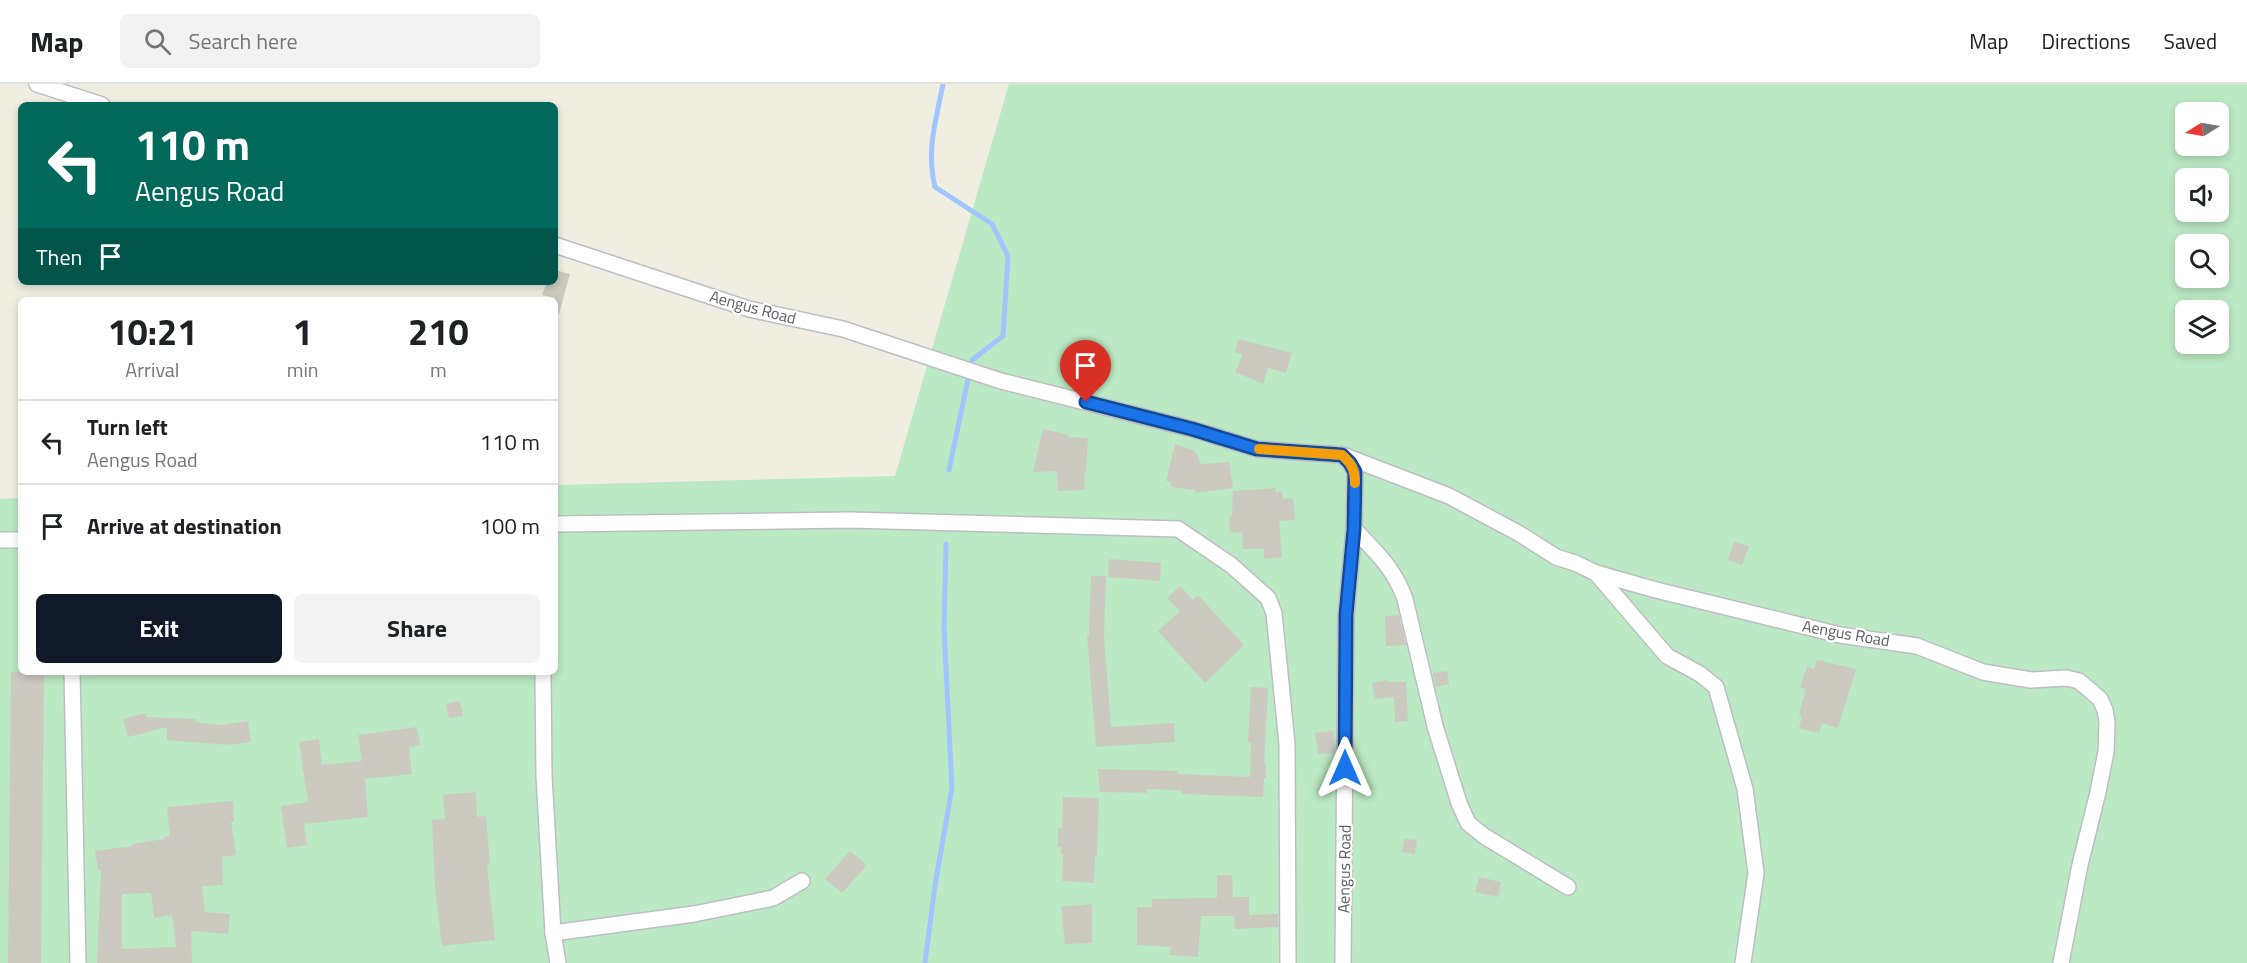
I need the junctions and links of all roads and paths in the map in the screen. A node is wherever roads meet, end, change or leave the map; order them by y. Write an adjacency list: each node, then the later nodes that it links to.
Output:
1 (37, 84): 2 (street)
2 (93, 102)
3 (558, 246): 4 (street, Aengus Road)
4 (1342, 455): 6 (street, Aengus Road); 9 (street, Aengus Road)
5 (558, 524): 17 (street)
6 (1354, 529): 13 (street); 18 (street, Aengus Road)
7 (0, 540): 8 (street)
8 (18, 540)
9 (1596, 573): 19 (street); 20 (street, Aengus Road)
10 (72, 675): 15 (street)
11 (543, 675): 14 (street)
12 (802, 881): 14 (street)
13 (1568, 887)
14 (553, 933): 16 (street)
15 (78, 963)
16 (558, 963)
17 (1288, 963)
18 (1343, 963)
19 (1743, 963)
20 (2061, 963)

